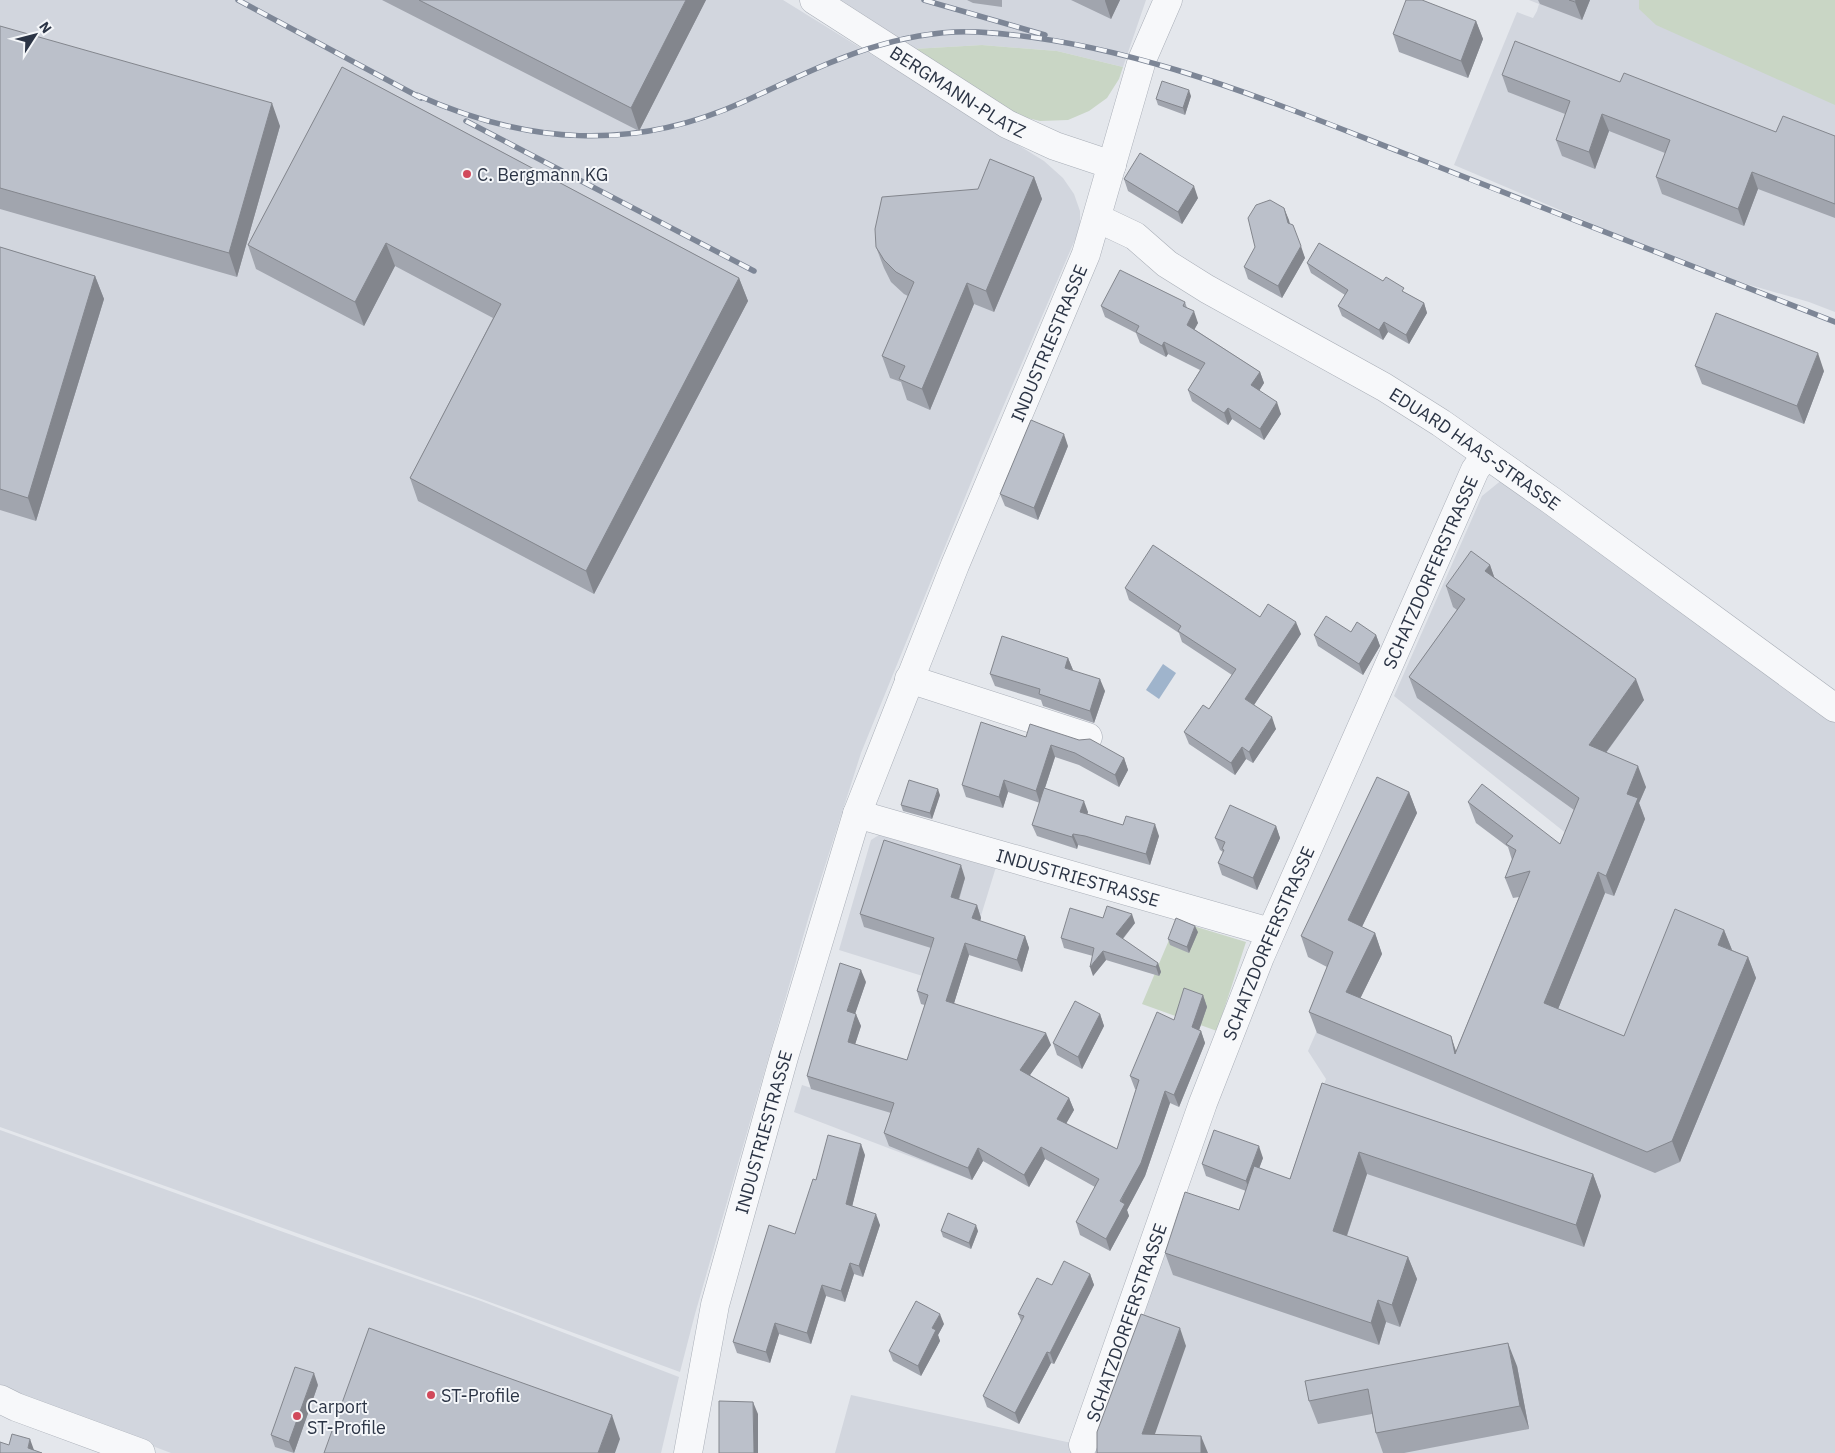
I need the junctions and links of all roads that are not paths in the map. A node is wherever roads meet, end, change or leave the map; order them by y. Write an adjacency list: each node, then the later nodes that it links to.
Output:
1 (814, 0): 3 (street, BERGMANN-PLATZ)
2 (1168, 0): 3 (street, INDUSTRIESTRASSE)
3 (1112, 165): 4 (street, INDUSTRIESTRASSE)
4 (1097, 218): 5 (street, EDUARD HAAS-STRASSE); 6 (street, INDUSTRIESTRASSE)
5 (1486, 455): 7 (street, EDUARD HAAS-STRASSE); 10 (street, SCHATZDORFERSTRASSE)
6 (909, 679): 8 (street); 9 (street, INDUSTRIESTRASSE)
7 (1835, 708)
8 (1088, 737)
9 (856, 814): 10 (street, INDUSTRIESTRASSE); 14 (street, INDUSTRIESTRASSE)
10 (1270, 932): 12 (street, SCHATZDORFERSTRASSE)
11 (0, 1399): 13 (street)
12 (1083, 1445)
13 (141, 1453)
14 (688, 1453)

